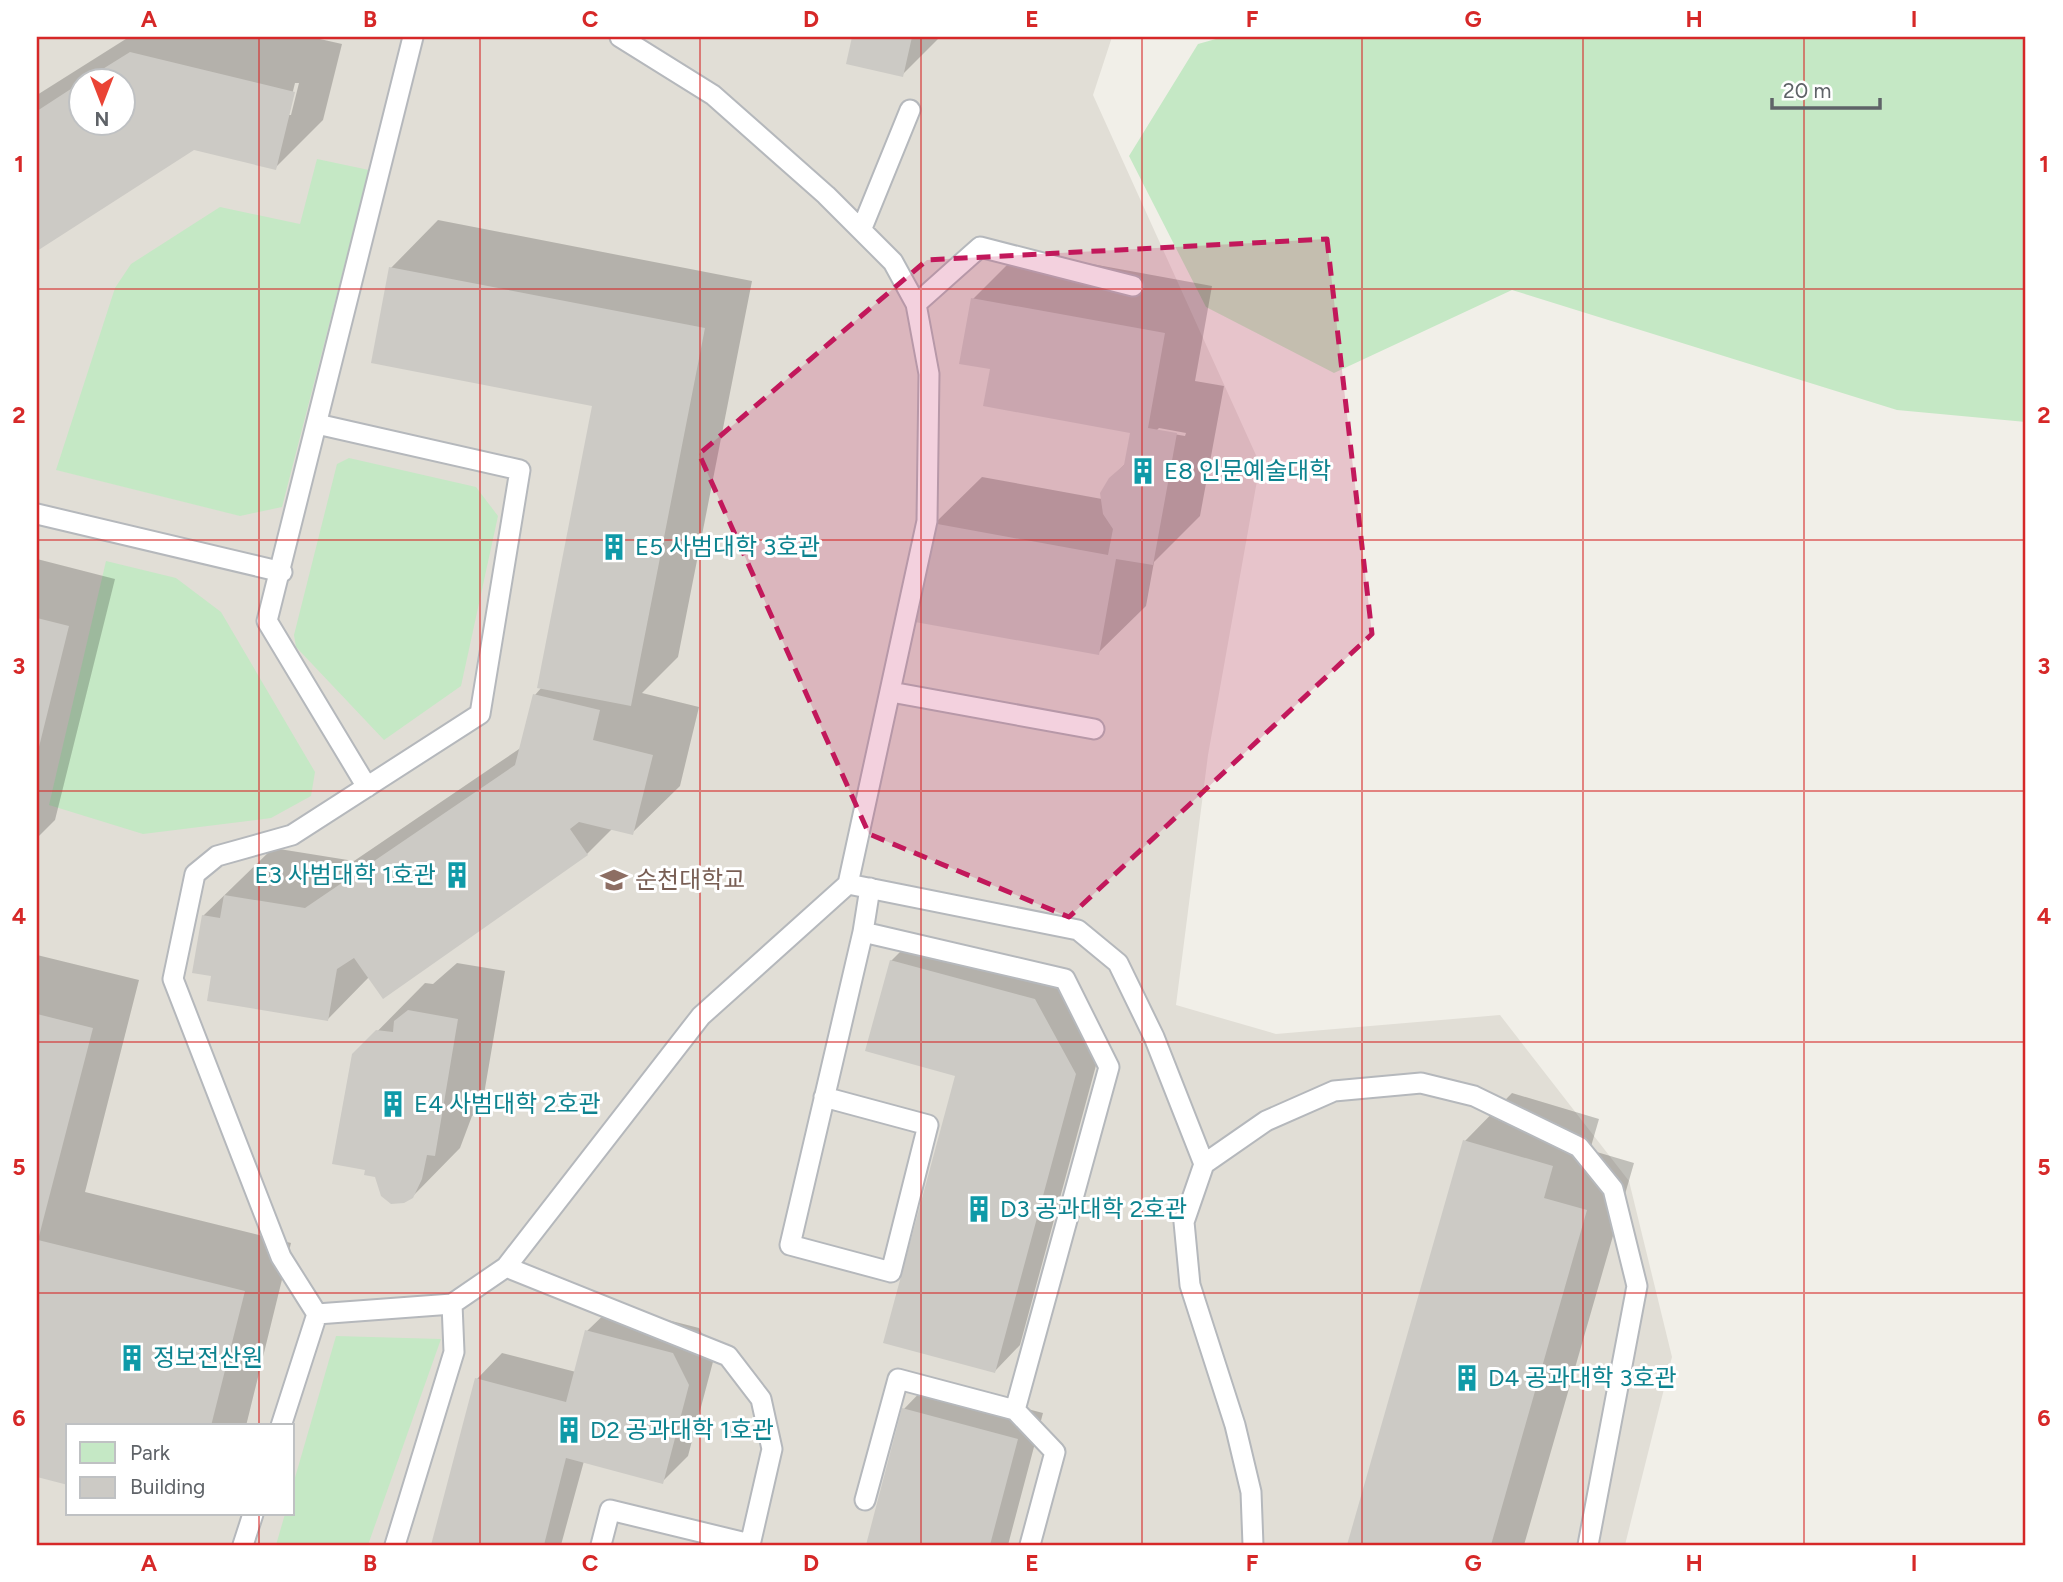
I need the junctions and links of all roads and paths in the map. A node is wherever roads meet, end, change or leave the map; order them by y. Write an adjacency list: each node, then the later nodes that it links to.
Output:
1 (413, 37): 8 (lane)
2 (620, 37): 3 (lane)
3 (646, 45): 5 (lane)
4 (910, 110): 5 (lane)
5 (862, 228): 7 (lane)
6 (1133, 286): 7 (lane)
7 (916, 304): 11 (lane)
8 (317, 424): 10 (lane); 13 (lane)
9 (37, 514): 10 (lane)
10 (282, 572): 13 (lane)
11 (891, 692): 12 (lane); 14 (lane)
12 (1094, 729)
13 (367, 787): 21 (lane)
14 (848, 884): 15 (lane); 19 (lane)
15 (870, 888): 16 (lane); 18 (lane)
16 (863, 932): 17 (lane); 22 (lane)
17 (824, 1097): 17 (lane)
18 (1204, 1164): 31 (lane); 32 (lane)
19 (506, 1267): 20 (lane); 26 (lane)
20 (452, 1304): 21 (lane); 28 (lane)
21 (317, 1314): 23 (lane)
22 (1014, 1410): 24 (lane); 30 (lane)
23 (282, 1424)
24 (865, 1500)
25 (252, 1516): 27 (lane)
26 (750, 1544): 29 (lane)
27 (243, 1545)
28 (394, 1545)
29 (601, 1545)
30 (1030, 1545)
31 (1253, 1545)
32 (1588, 1545)

